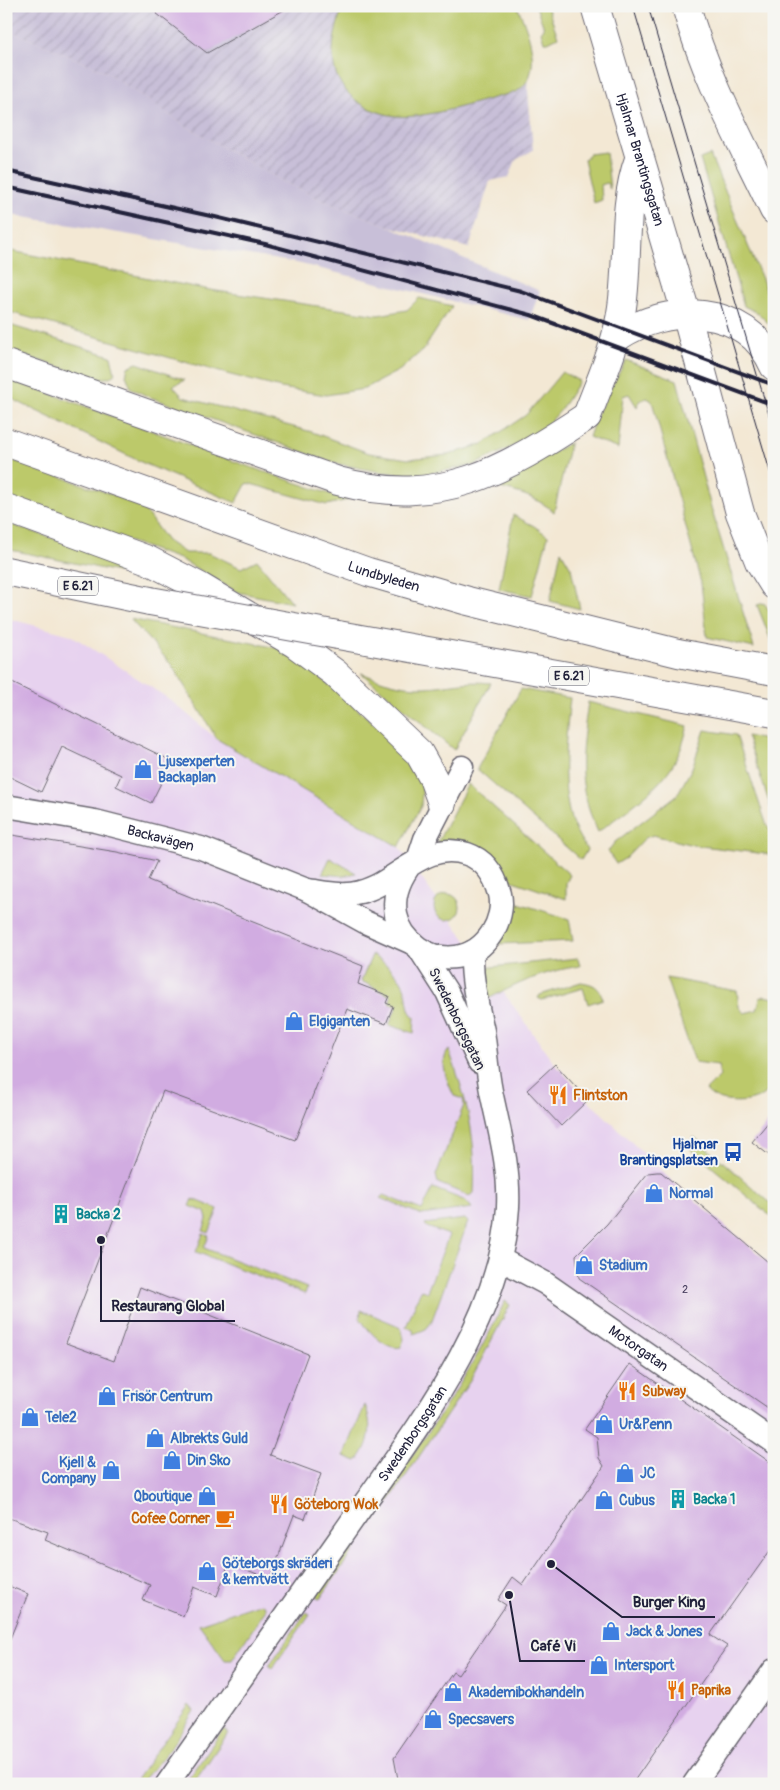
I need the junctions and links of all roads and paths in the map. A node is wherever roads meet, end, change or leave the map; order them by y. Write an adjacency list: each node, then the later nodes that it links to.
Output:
1 (595, 6): 3 (main road, Hjalmar Brantingsgatan)
2 (686, 6): 4 (main road)
3 (640, 158): 5 (main road, Hjalmar Brantingsgatan); 6 (main road)
4 (774, 210)
5 (686, 313): 6 (main road); 8 (main road); 14 (main road, Hjalmar Brantingsgatan)
6 (617, 337): 7 (main road)
7 (6, 364)
8 (774, 366)
9 (6, 428): 11 (main road)
10 (6, 442): 11 (main road, Lundbyleden)
11 (61, 461): 15 (main road, Lundbyleden)
12 (6, 508): 18 (main road)
13 (6, 571): 16 (main road, E 6.21, bridge)
14 (774, 585)
15 (774, 671)
16 (774, 713)
17 (462, 767): 18 (street)
18 (442, 803): 20 (street)
19 (6, 806): 21 (street, Backavägen)
20 (413, 864): 21 (street, Backavägen); 22 (street); 23 (street)
21 (307, 890): 22 (street, Backavägen)
22 (415, 946): 23 (street); 24 (street, Swedenborgsgatan)
23 (472, 952): 24 (street, Swedenborgsgatan)
24 (491, 1091): 25 (street, Swedenborgsgatan)
25 (500, 1259): 26 (street, Motorgatan); 28 (street, Swedenborgsgatan)
26 (774, 1442)
27 (774, 1670): 29 (street)
28 (166, 1784)
29 (694, 1784)

